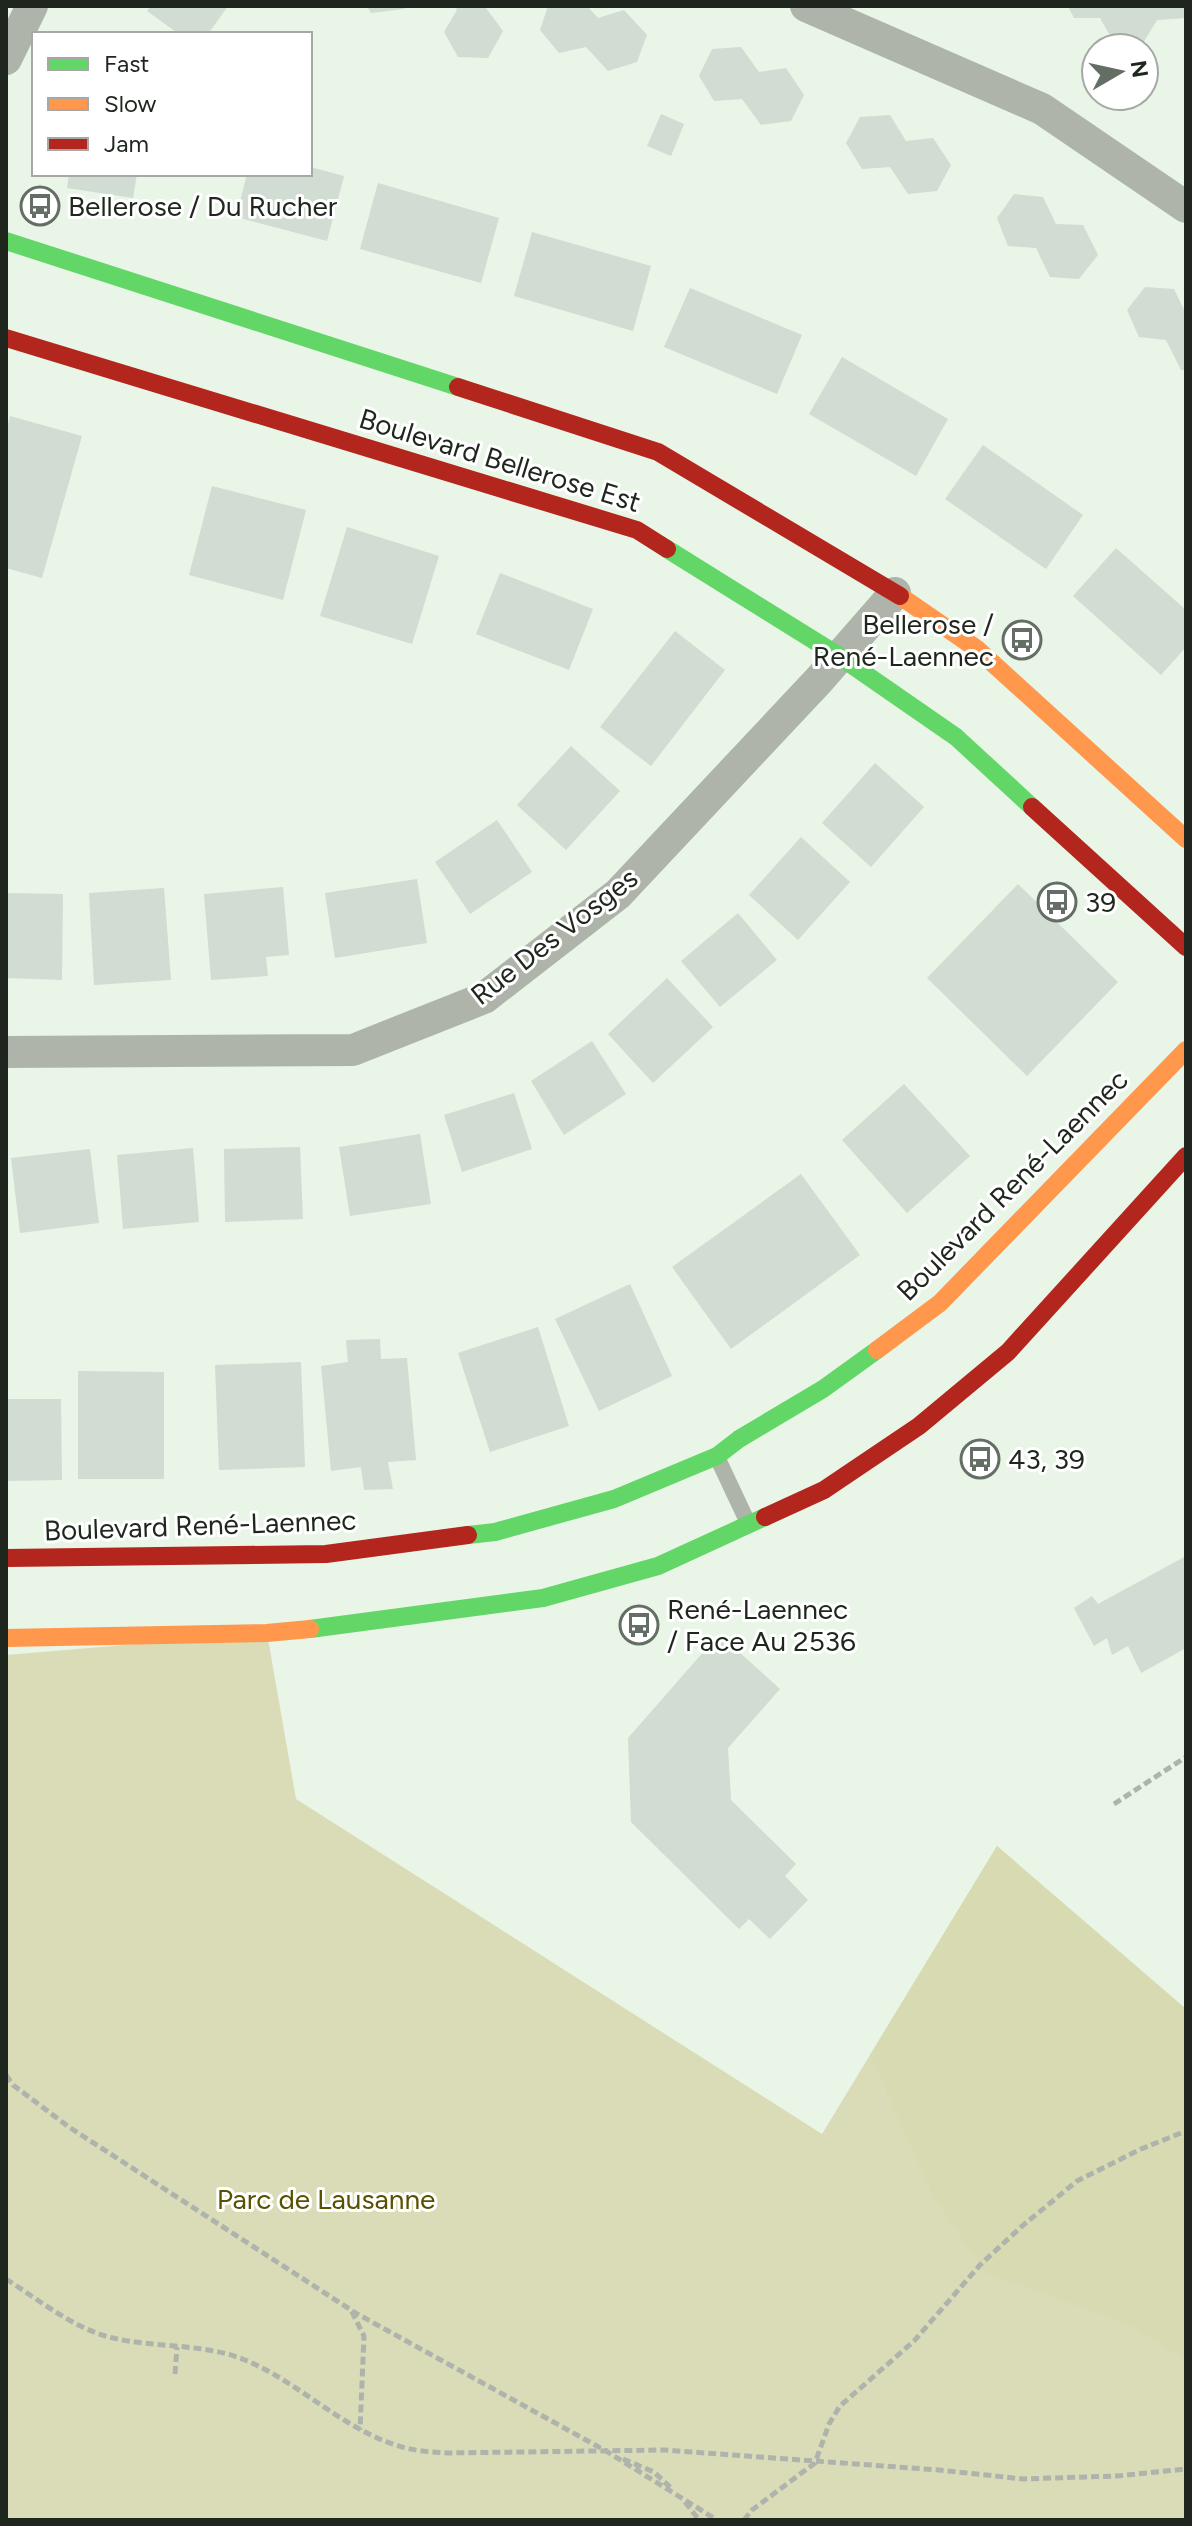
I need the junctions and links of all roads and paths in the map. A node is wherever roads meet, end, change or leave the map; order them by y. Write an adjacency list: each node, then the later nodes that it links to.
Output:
1 (32, 6): 3 (street)
2 (806, 6): 4 (street)
3 (6, 59)
4 (1186, 207)
5 (6, 241): 7 (street, Boulevard Bellerose Est)
6 (6, 338): 8 (street, Boulevard Bellerose Est)
7 (895, 593): 8 (street, Rue Des Vosges); 9 (street, Boulevard Bellerose Est)
8 (839, 656): 10 (street, Boulevard Bellerose Est); 12 (street, Rue Des Vosges)
9 (1186, 839)
10 (1186, 947)
11 (1186, 1050): 14 (street, Boulevard René-Laennec)
12 (6, 1052)
13 (1186, 1156): 15 (street)
14 (717, 1456): 15 (lane); 16 (street, Boulevard René-Laennec)
15 (749, 1525): 17 (street)
16 (6, 1558)
17 (6, 1638)
18 (1186, 1757): 19 (path)
19 (1114, 1804)
20 (6, 2075): 23 (path)
21 (1186, 2131): 28 (path)
22 (6, 2279): 24 (path)
23 (351, 2310): 26 (path); 27 (path)
24 (177, 2347): 25 (path); 26 (path)
25 (175, 2374)
26 (360, 2430): 27 (path)
27 (606, 2451): 28 (path); 30 (path)
28 (815, 2463): 29 (path); 33 (path)
29 (1186, 2469)
30 (681, 2498): 31 (path); 32 (path)
31 (699, 2520)
32 (717, 2520)
33 (744, 2520)

